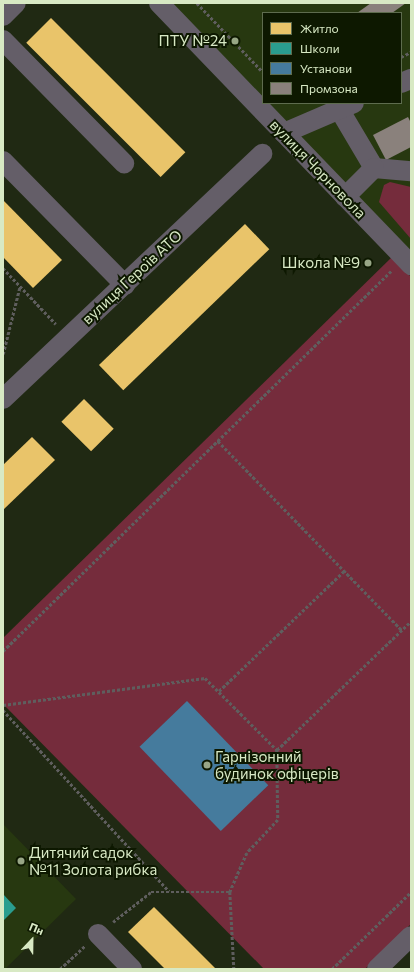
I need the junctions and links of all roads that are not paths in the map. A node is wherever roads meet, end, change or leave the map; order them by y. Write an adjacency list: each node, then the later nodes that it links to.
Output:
1 (16, 3): 3 (street)
2 (159, 3): 6 (street, вулиця Чорновола)
3 (3, 16)
4 (3, 40): 9 (street)
5 (347, 106): 6 (street); 10 (street)
6 (284, 133): 12 (street, вулиця Чорновола)
7 (262, 154): 14 (street, вулиця Героїв АТО)
8 (3, 161): 14 (street)
9 (124, 163)
10 (374, 168): 11 (street); 12 (street)
11 (411, 171)
12 (345, 197): 13 (street, вулиця Чорновола)
13 (404, 266)
14 (125, 284): 15 (street, вулиця Героїв АТО)
15 (3, 399)
16 (98, 934): 18 (street)
17 (411, 936): 19 (street)
18 (132, 969)
19 (377, 969)

